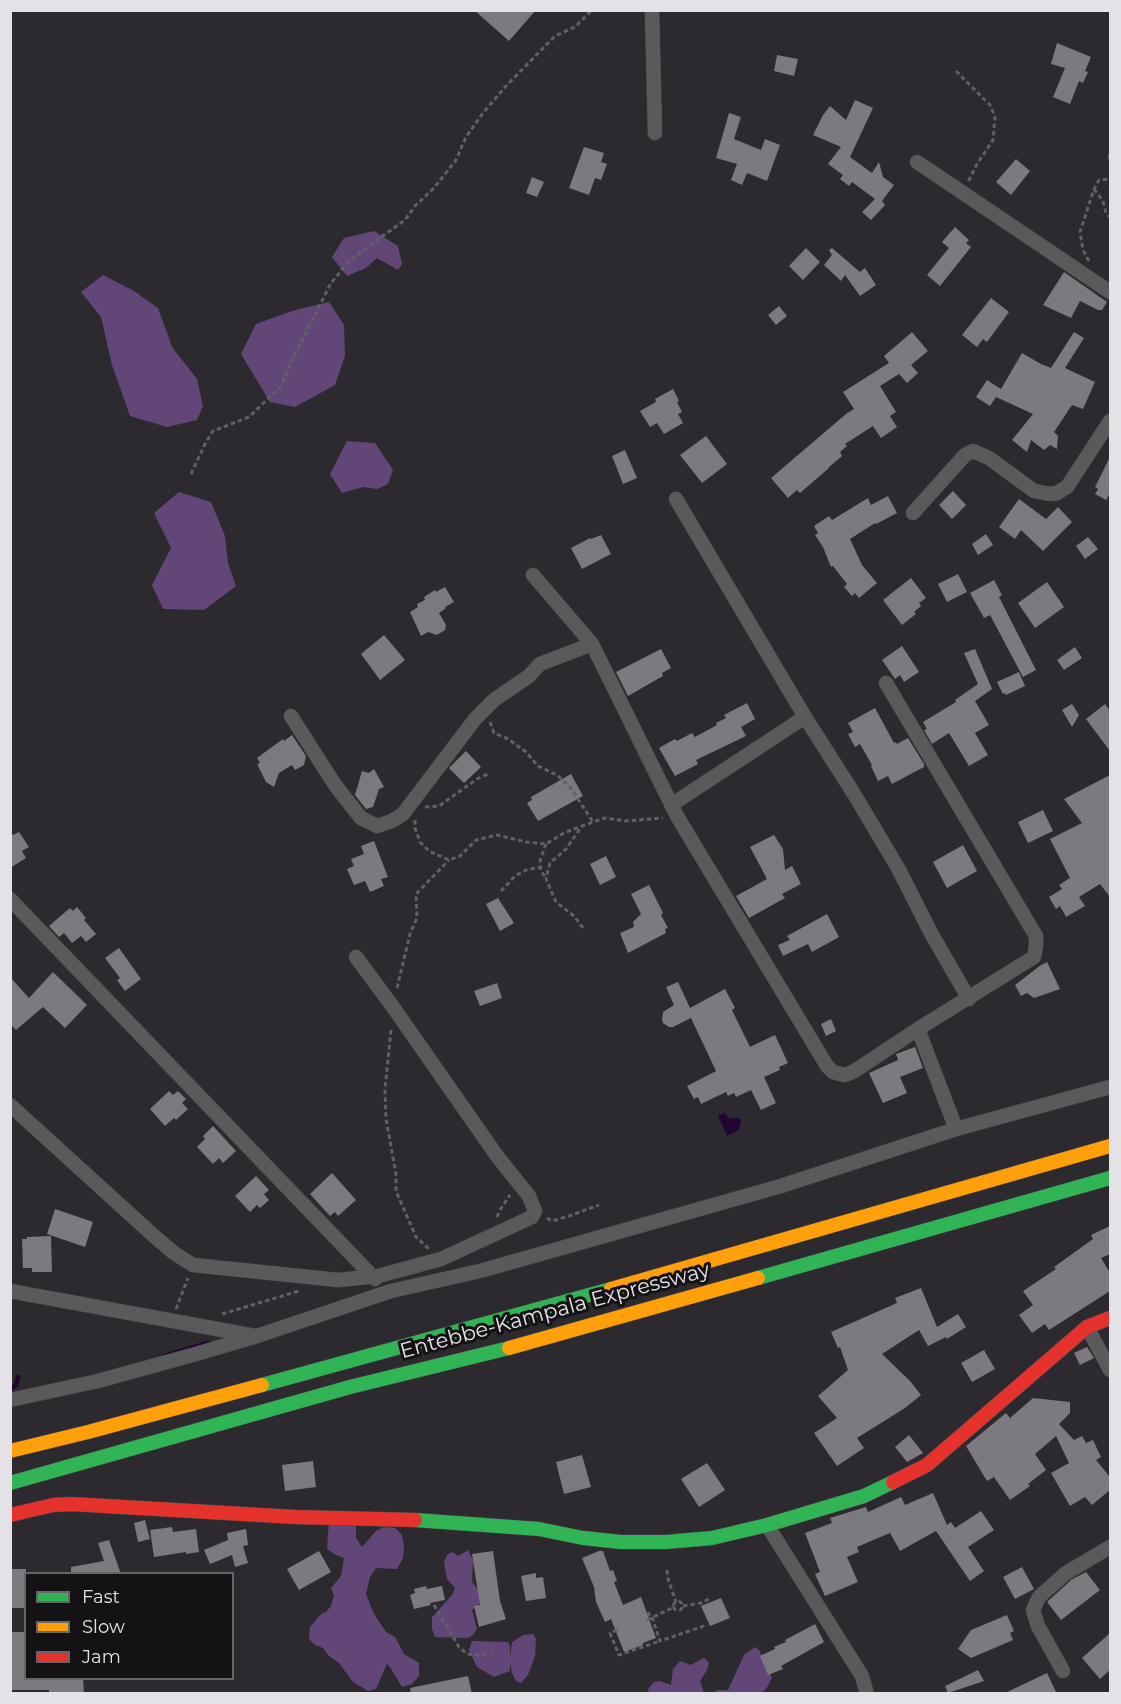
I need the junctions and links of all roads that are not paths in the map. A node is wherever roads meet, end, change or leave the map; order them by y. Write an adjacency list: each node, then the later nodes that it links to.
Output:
1 (652, 10): 2 (street)
2 (655, 132)
3 (917, 162): 4 (street)
4 (1105, 288)
5 (1110, 421): 7 (street)
6 (676, 499): 12 (street)
7 (913, 513)
8 (533, 575): 9 (street)
9 (592, 644): 11 (street); 13 (street)
10 (886, 683): 16 (street)
11 (291, 716)
12 (805, 717): 13 (street); 16 (street)
13 (674, 811): 17 (street)
14 (10, 899): 23 (street)
15 (356, 957): 23 (street)
16 (969, 999): 17 (street)
17 (918, 1029): 20 (street)
18 (1110, 1087): 20 (street)
19 (10, 1105): 23 (street)
20 (956, 1129): 25 (street)
21 (1110, 1146): 31 (main road, Entebbe-Kampala Expressway)
22 (1110, 1178): 32 (main road, Entebbe-Kampala Expressway)
23 (372, 1277): 25 (street)
24 (10, 1291): 28 (street)
25 (392, 1291): 28 (street)
26 (1110, 1318): 27 (main road)
27 (1087, 1327): 29 (street); 34 (main road)
28 (257, 1336): 30 (street)
29 (1110, 1370)
30 (10, 1400)
31 (10, 1451)
32 (10, 1483)
33 (10, 1515): 34 (main road)
34 (767, 1525): 37 (street)
35 (1110, 1547): 36 (street)
36 (1063, 1671)
37 (867, 1694)

